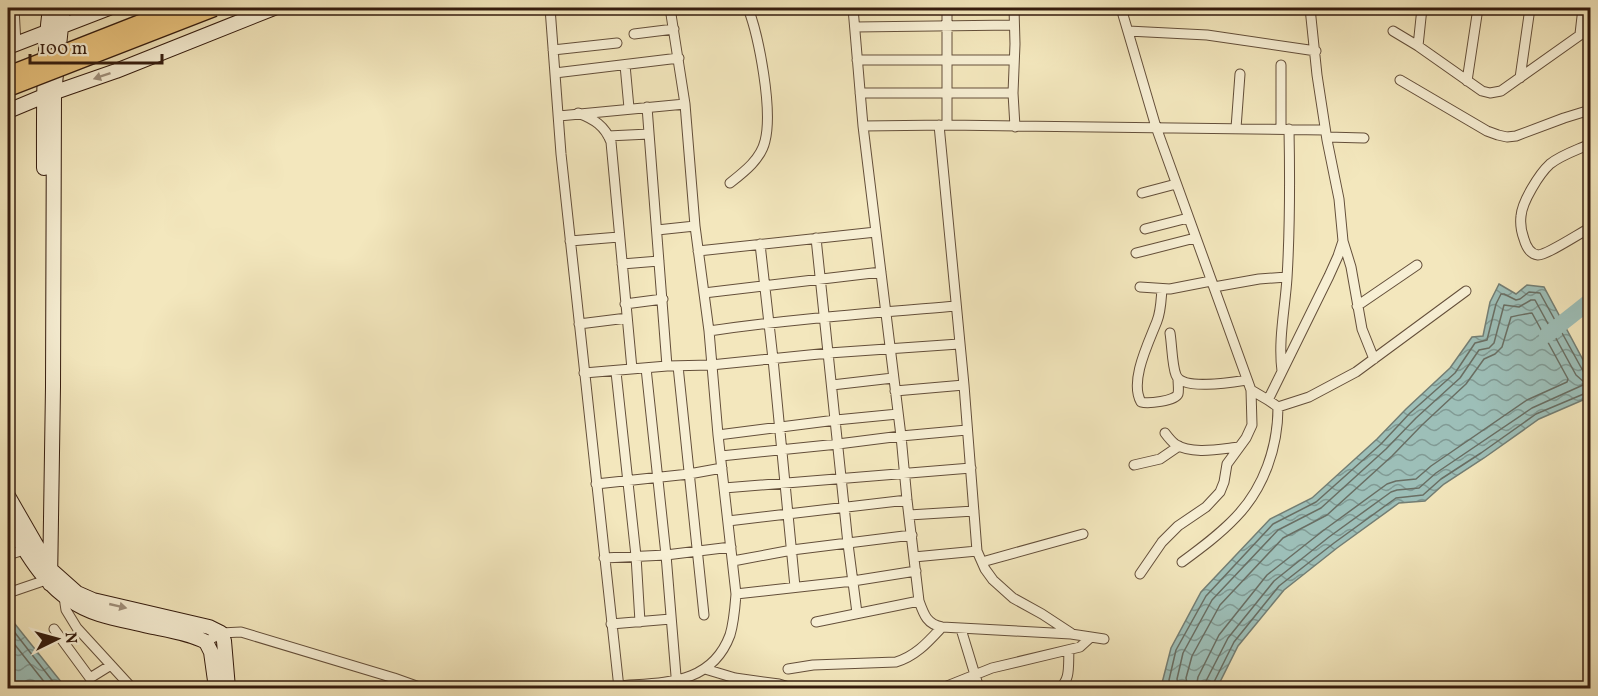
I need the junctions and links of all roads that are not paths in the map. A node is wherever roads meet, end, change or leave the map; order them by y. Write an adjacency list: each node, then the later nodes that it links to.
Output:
1 (14, 8): 31 (street)
2 (60, 8): 21 (street); 27 (street)
3 (109, 8): 21 (street)
4 (179, 8): 43 (highway, bridge)
5 (214, 8): 47 (highway, bridge)
6 (274, 8): 51 (street, one-way to 51)
7 (550, 8): 33 (street)
8 (670, 8): 24 (street)
9 (748, 8): 70 (street)
10 (853, 8): 22 (street)
11 (947, 8): 19 (street)
12 (1014, 8): 20 (street)
13 (1121, 8): 25 (street)
14 (1310, 8): 34 (street)
15 (1422, 8): 32 (street)
16 (1478, 8): 46 (street)
17 (1530, 8): 44 (street)
18 (1583, 8): 29 (street)
19 (947, 25): 20 (street); 22 (street); 36 (street)
20 (1014, 25): 38 (street)
21 (61, 26): 27 (street); 51 (street)
22 (855, 27): 37 (street)
23 (1590, 28): 29 (street)
24 (674, 29): 28 (street); 35 (street)
25 (1128, 31): 34 (street); 62 (street)
26 (1393, 31): 32 (street)
27 (46, 32): 31 (street); 51 (street)
28 (634, 34)
29 (1580, 34): 44 (street)
30 (617, 43): 33 (street)
31 (12, 46)
32 (1418, 46): 46 (street)
33 (554, 50): 41 (street)
34 (1316, 51): 66 (street)
35 (679, 58): 40 (street); 52 (street)
36 (946, 59): 37 (street); 38 (street); 50 (street)
37 (857, 60): 48 (street)
38 (1014, 60): 49 (street)
39 (1281, 64): 64 (street)
40 (625, 65): 41 (street); 54 (street)
41 (555, 73): 58 (street)
42 (1240, 74): 63 (street)
43 (8, 75)
44 (1520, 78): 46 (street)
45 (1400, 80): 55 (street)
46 (1467, 81)
47 (8, 88)
48 (860, 93): 50 (street); 60 (street)
49 (1013, 93): 50 (street); 61 (street)
50 (947, 94): 59 (street)
51 (49, 95): 56 (street); 180 (street)
52 (685, 104): 53 (street); 74 (street)
53 (647, 107): 54 (street); 65 (street)
54 (629, 108): 57 (street)
55 (1590, 110)
56 (8, 111)
57 (578, 113): 58 (street); 67 (street)
58 (559, 116): 82 (street)
59 (943, 125): 60 (street); 61 (street); 101 (street)
60 (863, 126): 78 (street)
61 (1015, 127): 62 (street)
62 (1156, 127): 63 (street); 71 (street)
63 (1236, 128): 64 (street)
64 (1285, 129): 66 (street); 91 (street)
65 (650, 134): 67 (street); 77 (street)
66 (1326, 134): 68 (street); 83 (street)
67 (608, 136): 79 (street)
68 (1364, 138)
69 (1590, 144): 75 (street)
70 (730, 183)
71 (1176, 184): 72 (street); 73 (street)
72 (1142, 193)
73 (1188, 218): 76 (street); 81 (street)
74 (695, 226): 77 (street); 85 (street)
75 (1590, 228)
76 (1145, 229)
77 (657, 230): 87 (street)
78 (876, 232): 80 (street); 90 (street)
79 (619, 237): 82 (street); 88 (street)
80 (816, 238): 84 (street); 92 (street)
81 (1196, 238): 86 (street); 93 (street)
82 (570, 241): 107 (street)
83 (1343, 241): 102 (street); 120 (street)
84 (760, 244): 85 (street); 94 (street)
85 (698, 251): 98 (street)
86 (1137, 253)
87 (659, 261): 88 (street); 99 (street)
88 (622, 264): 100 (street)
89 (1417, 265): 102 (street)
90 (881, 272): 92 (street); 103 (street)
91 (1287, 277): 93 (street); 120 (street)
92 (821, 279): 94 (street); 104 (street)
93 (1212, 284): 96 (street); 125 (street)
94 (764, 286): 98 (street); 106 (street)
95 (1140, 287): 96 (street)
96 (1162, 289): 124 (street)
97 (1466, 291): 113 (street)
98 (704, 294): 108 (street)
99 (663, 299): 100 (street); 116 (street)
100 (626, 304): 105 (street)
101 (956, 306): 103 (street); 110 (street)
102 (1357, 306): 113 (street)
103 (886, 312): 104 (street); 111 (street)
104 (824, 316): 106 (street); 112 (street)
105 (627, 318): 107 (street); 119 (street)
106 (768, 322): 108 (street); 114 (street)
107 (579, 324): 122 (street)
108 (709, 331): 115 (street)
109 (1170, 333): 124 (street)
110 (959, 344): 111 (street); 127 (street)
111 (890, 349): 112 (street); 123 (street)
112 (829, 353): 114 (street); 126 (street)
113 (1374, 359): 131 (street)
114 (773, 360): 115 (street); 134 (street)
115 (711, 365): 117 (street); 137 (street)
116 (667, 366): 117 (street); 118 (street)
117 (678, 366): 147 (street)
118 (646, 368): 119 (street); 149 (street)
119 (632, 369): 121 (street)
120 (1282, 371): 130 (street)
121 (616, 372): 122 (street); 151 (street)
122 (584, 374): 153 (street)
123 (893, 378): 126 (street); 129 (street)
124 (1178, 379): 125 (street)
125 (1247, 380): 128 (street)
126 (832, 385): 133 (street)
127 (964, 385): 129 (street); 135 (street)
128 (1251, 390): 130 (street); 141 (street)
129 (895, 391): 132 (street)
130 (1268, 400): 131 (street)
131 (1278, 407): 178 (street)
132 (898, 414): 133 (street); 138 (street)
133 (836, 420): 134 (street); 139 (street)
134 (780, 428): 137 (street); 142 (street)
135 (968, 430): 138 (street); 146 (street)
136 (1165, 433): 140 (street)
137 (718, 435): 143 (street)
138 (901, 436): 139 (street); 148 (street)
139 (838, 444): 142 (street); 150 (street)
140 (1179, 446): 141 (street); 144 (street)
141 (1239, 447): 181 (street)
142 (782, 449): 143 (street); 152 (street)
143 (721, 456): 145 (street)
144 (1134, 465)
145 (722, 468): 147 (street); 154 (street)
146 (971, 468): 148 (street); 158 (street)
147 (689, 474): 149 (street); 169 (street)
148 (905, 474): 150 (street); 156 (street)
149 (657, 477): 151 (street); 172 (street)
150 (842, 478): 152 (street); 157 (street)
151 (628, 479): 153 (street); 173 (street)
152 (785, 483): 154 (street); 159 (street)
153 (596, 484): 175 (street)
154 (724, 488): 162 (street)
155 (8, 496): 180 (street)
156 (907, 500): 157 (street); 160 (street)
157 (844, 508): 159 (street); 165 (street)
158 (974, 511): 160 (street); 170 (street)
159 (788, 513): 162 (street); 168 (street)
160 (909, 514): 164 (street)
161 (8, 520): 167 (street)
162 (728, 521): 166 (street)
163 (1083, 534): 177 (street)
164 (912, 535): 165 (street); 174 (street)
165 (848, 544): 168 (street); 182 (street)
166 (731, 547): 169 (street); 176 (street)
167 (24, 550): 171 (street); 180 (street)
168 (792, 550): 176 (street); 183 (street)
169 (696, 551): 172 (street); 189 (street)
170 (977, 551): 174 (street); 177 (street)
171 (8, 555)
172 (666, 555): 173 (street); 190 (street)
173 (636, 556): 175 (street); 191 (street)
174 (914, 557): 179 (street)
175 (604, 558): 193 (street)
176 (733, 561): 185 (street)
177 (982, 562): 198 (street)
178 (1182, 562)
179 (916, 571): 182 (street); 187 (street)
180 (46, 573): 184 (street); 186 (street); 197 (street, one-way to 197)
181 (1140, 574)
182 (853, 582): 183 (street); 188 (street)
183 (795, 587): 185 (street)
184 (8, 593)
185 (736, 594): 204 (street)
186 (64, 597): 201 (street); 203 (street)
187 (919, 601): 188 (street); 194 (street)
188 (857, 614): 192 (street)
189 (704, 615)
190 (671, 619): 191 (street); 209 (street)
191 (640, 622): 193 (street)
192 (816, 622)
193 (611, 624): 211 (street)
194 (942, 627): 196 (street); 205 (street)
195 (54, 628): 203 (street)
196 (962, 629): 198 (street); 206 (street)
197 (221, 633): 201 (street); 207 (street); 214 (street)
198 (1071, 634): 199 (street)
199 (1091, 637): 200 (street); 202 (street)
200 (1104, 639)
201 (206, 642): 213 (street)
202 (1069, 651): 206 (street); 220 (street)
203 (111, 664): 212 (street)
204 (705, 669): 208 (street); 209 (street)
205 (788, 669)
206 (974, 675): 218 (street); 219 (street)
207 (394, 678): 215 (street); 216 (street)
208 (748, 684): 217 (street)
209 (677, 685): 210 (street)
210 (644, 686): 211 (street)
211 (618, 687)
212 (132, 688)
213 (216, 688)
214 (228, 688)
215 (393, 688)
216 (422, 688)
217 (792, 688)
218 (942, 688)
219 (979, 688)
220 (1059, 688)

